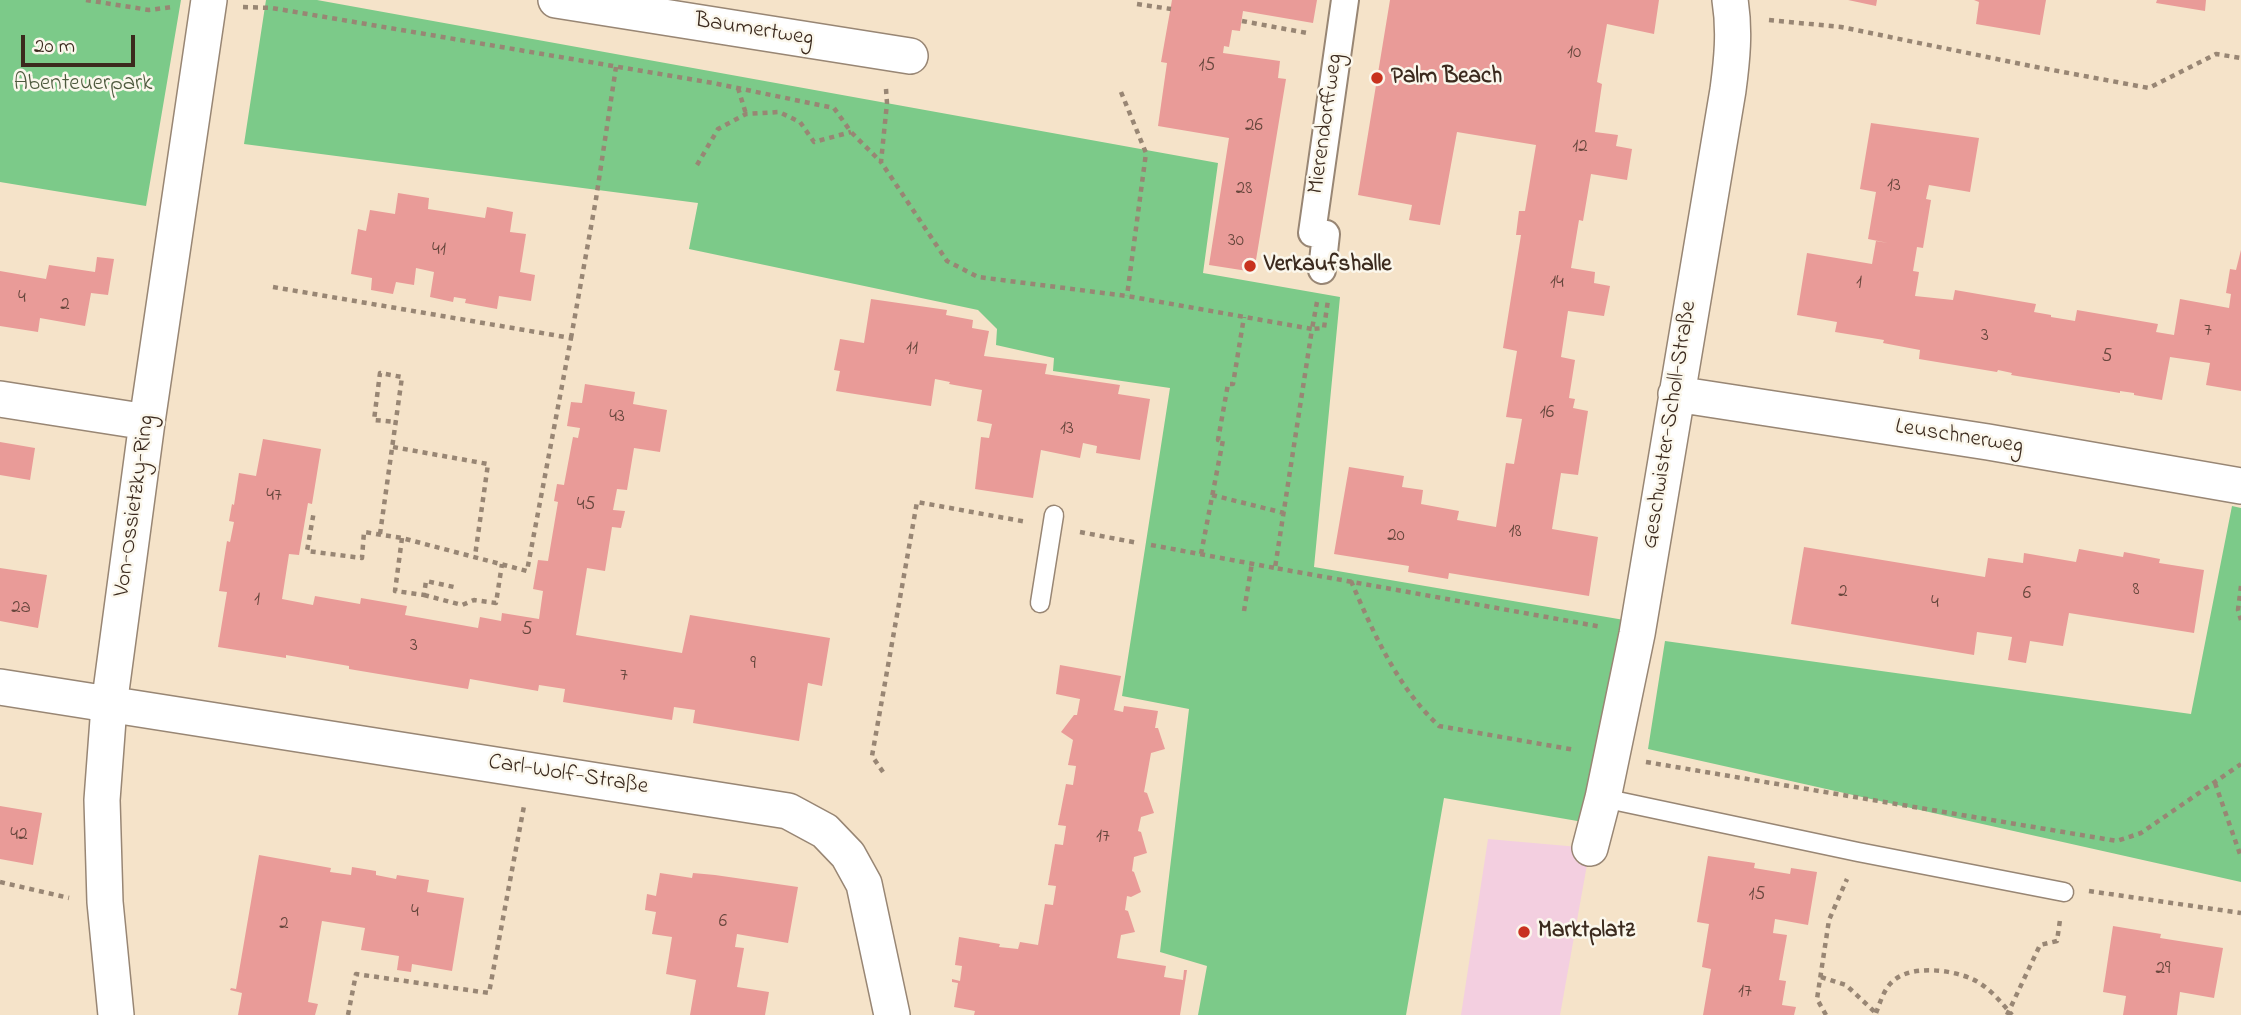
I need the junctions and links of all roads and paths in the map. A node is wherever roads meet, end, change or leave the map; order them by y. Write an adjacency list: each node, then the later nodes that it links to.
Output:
1 (86, 0): 4 (path)
2 (556, 0): 10 (street, Baumertweg)
3 (1345, 0): 9 (street, Mierendorffweg)
4 (208, 3): 12 (path); 28 (street, Von-Ossietzky-Ring)
5 (1138, 4): 6 (path)
6 (1171, 9)
7 (1731, 11): 11 (path); 26 (street, Geschwister-Scholl-Straße)
8 (1241, 21): 9 (path)
9 (1339, 38): 19 (street, Mierendorffweg)
10 (897, 54): 17 (path)
11 (2241, 58)
12 (616, 66): 13 (path); 25 (path)
13 (738, 88): 15 (path); 16 (path)
14 (1121, 92): 21 (path)
15 (746, 114): 16 (path); 18 (path)
16 (851, 132): 17 (path)
17 (881, 162): 21 (path)
18 (697, 165)
19 (1324, 276): 23 (path)
20 (273, 287): 25 (path)
21 (1127, 296): 22 (path)
22 (1244, 317): 23 (path); 32 (path)
23 (1312, 328): 24 (path); 34 (path)
24 (1324, 328)
25 (571, 338): 43 (path)
26 (1676, 394): 31 (street, Leuschnerweg); 52 (street, Geschwister-Scholl-Straße)
27 (0, 399): 28 (street)
28 (147, 422): 54 (street, Von-Ossietzky-Ring)
29 (396, 422): 29 (path); 30 (path)
30 (393, 447): 36 (path); 41 (path)
31 (2241, 486)
32 (1212, 495): 34 (path); 40 (path)
33 (314, 511): 36 (path)
34 (1284, 513): 44 (path)
35 (1053, 521): 38 (path); 49 (lane); 58 (path)
36 (380, 534): 37 (path)
37 (402, 538): 41 (path); 48 (path)
38 (1138, 543)
39 (1151, 545): 40 (path)
40 (1201, 554): 42 (path)
41 (475, 556): 43 (path)
42 (1252, 563): 44 (path); 50 (path)
43 (502, 564): 48 (path)
44 (1275, 568): 45 (path)
45 (1350, 580): 52 (path); 55 (path)
46 (2241, 586): 51 (path)
47 (454, 587): 48 (path)
48 (424, 596)
49 (1040, 603)
50 (1244, 611)
51 (2241, 620)
52 (1637, 634): 55 (street, Geschwister-Scholl-Straße)
53 (0, 687): 54 (street, Carl-Wolf-Straße)
54 (109, 706): 57 (street, Carl-Wolf-Straße); 66 (street, Von-Ossietzky-Ring)
55 (1612, 756): 59 (path); 60 (street, Geschwister-Scholl-Straße)
56 (2241, 764): 59 (path)
57 (531, 771): 72 (path); 73 (street, Carl-Wolf-Straße)
58 (883, 772)
59 (2215, 783): 63 (path)
60 (1603, 798): 61 (street, Geschwister-Scholl-Straße); 62 (lane)
61 (1590, 848)
62 (1858, 852): 65 (lane); 68 (path)
63 (2241, 857)
64 (0, 882): 66 (path)
65 (2064, 892): 67 (path); 70 (path)
66 (105, 902): 71 (street, Von-Ossietzky-Ring)
67 (2241, 912)
68 (1821, 977): 69 (path); 74 (path)
69 (1877, 1014): 70 (path)
70 (2009, 1014)
71 (116, 1015)
72 (348, 1015)
73 (891, 1015)
74 (1826, 1015)

